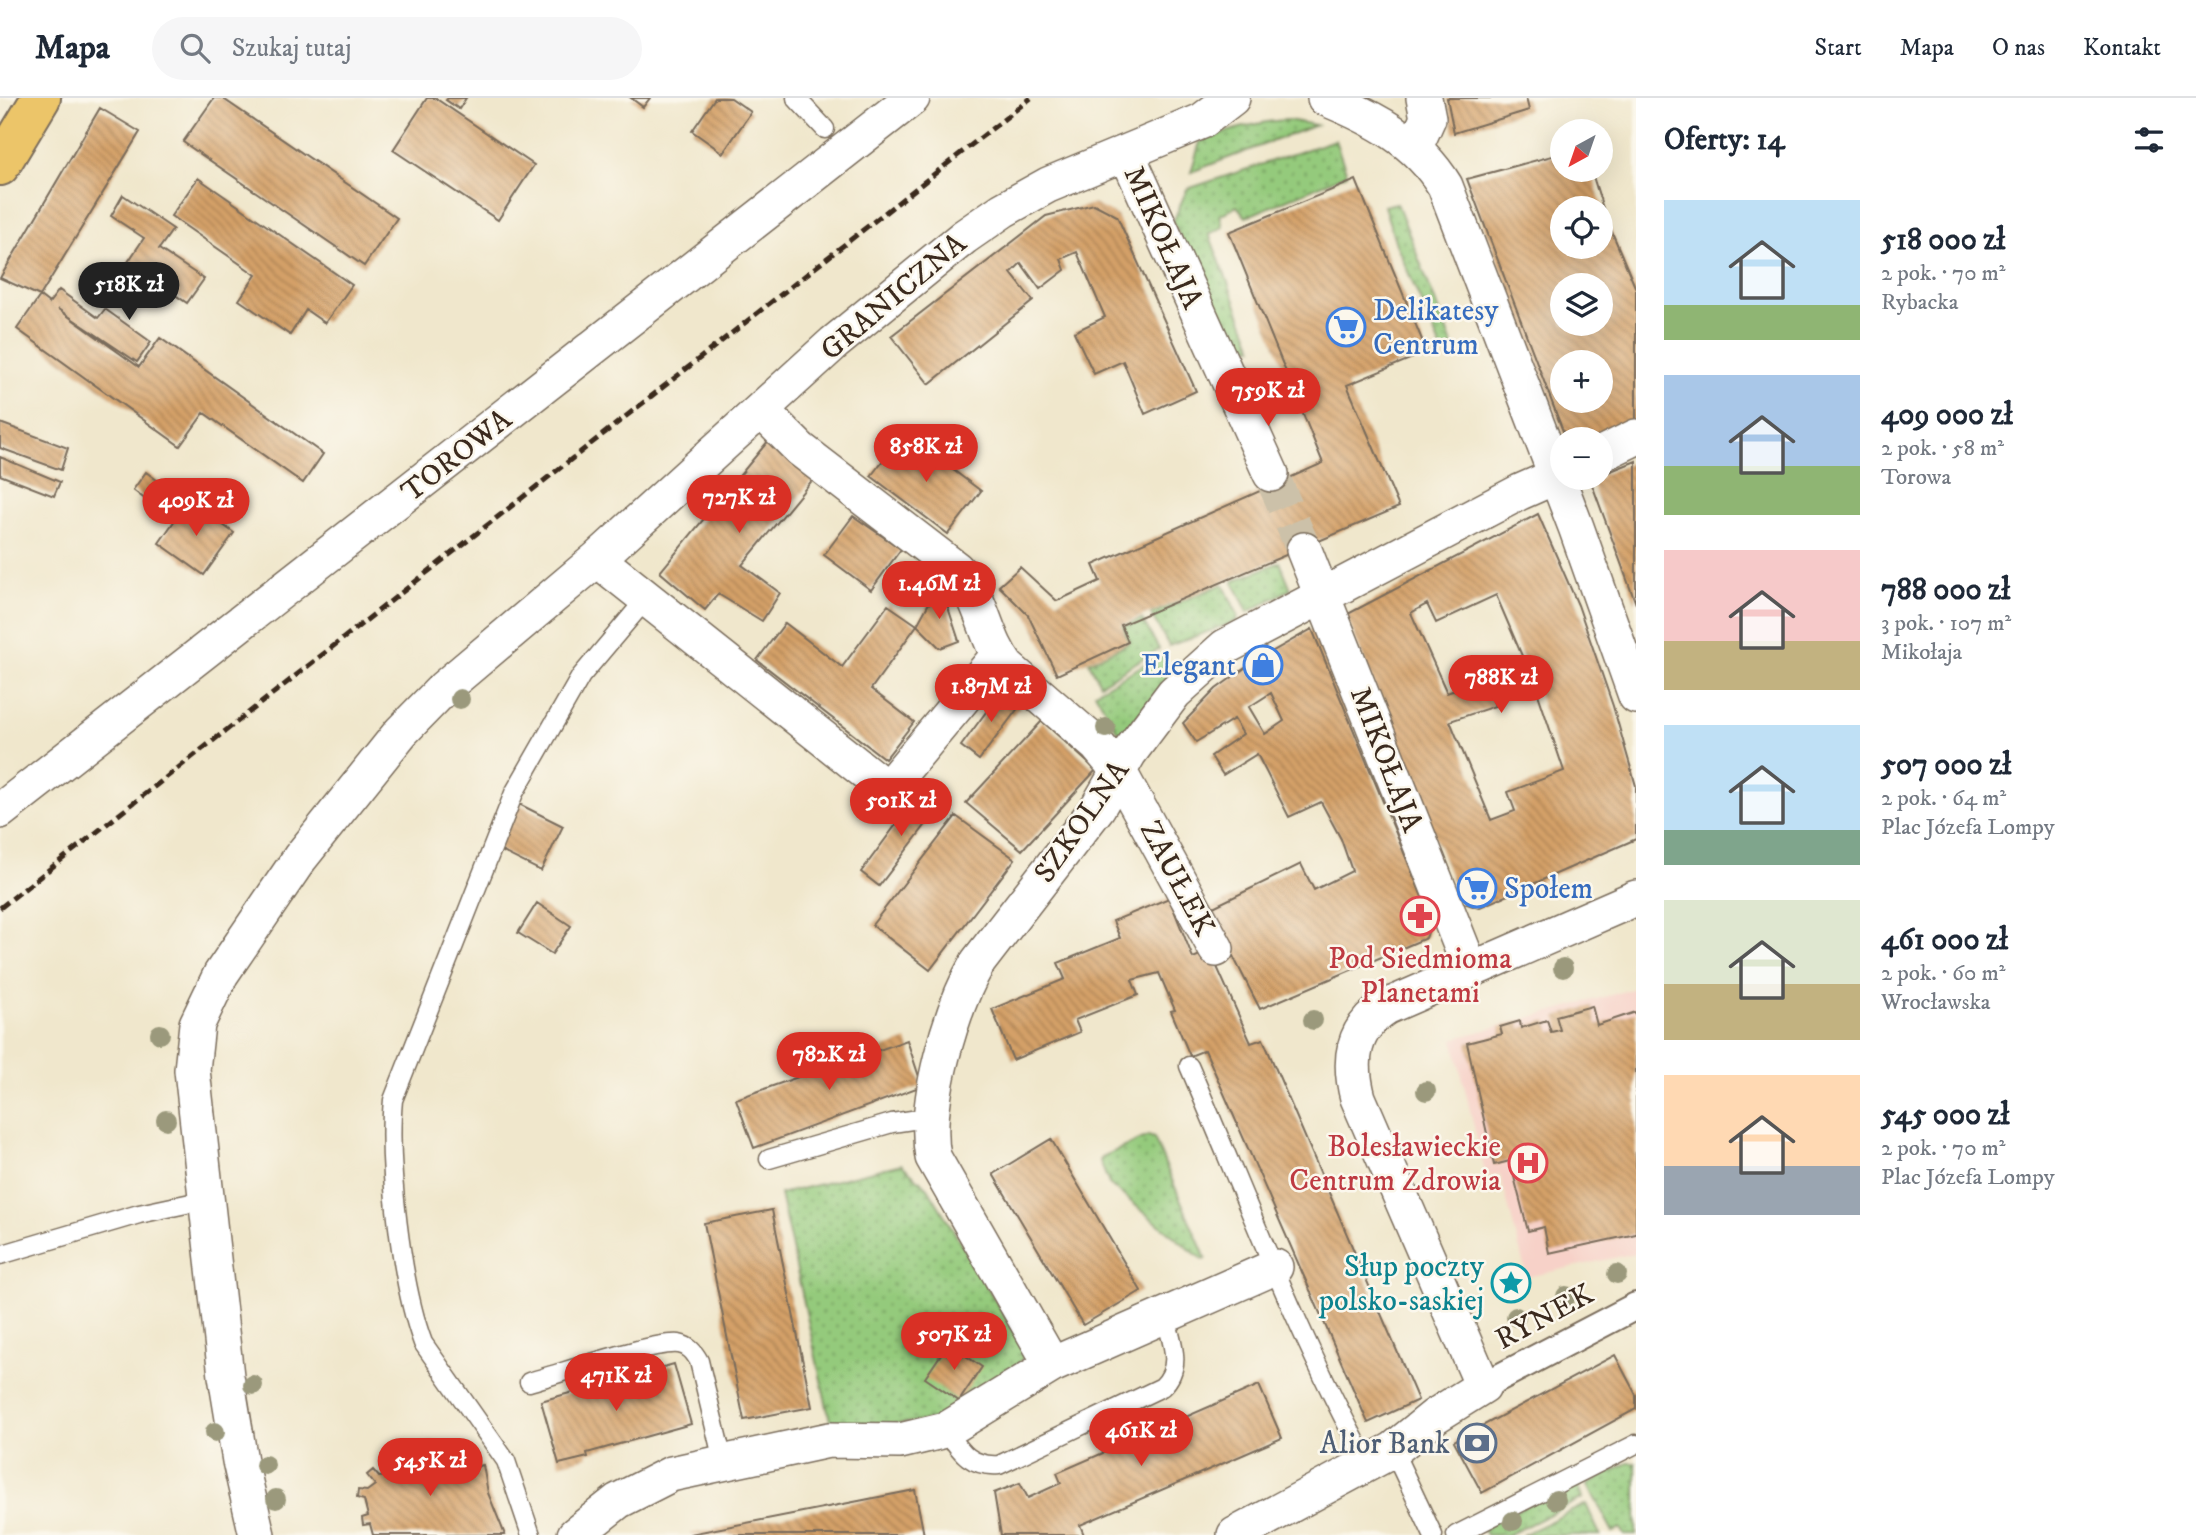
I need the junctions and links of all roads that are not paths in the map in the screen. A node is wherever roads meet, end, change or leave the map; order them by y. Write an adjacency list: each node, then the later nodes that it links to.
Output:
1 (41, 98): 10 (main road)
2 (796, 98): 7 (lane)
3 (912, 98): 25 (street, TOROWA)
4 (1232, 98): 9 (street, GRANICZNA)
5 (1325, 98): 8 (street)
6 (1424, 98): 8 (street)
7 (825, 130)
8 (1415, 146): 14 (street)
9 (1127, 154): 11 (street, GRANICZNA); 15 (street, MIKOŁAJA)
10 (0, 166)
11 (762, 411): 19 (street, GRANICZNA); 22 (street)
12 (1636, 437): 13 (street)
13 (1613, 448)
14 (1550, 452)
15 (1272, 474)
16 (1550, 480): 20 (street, SZKOLNA)
17 (1564, 490): 23 (street)
18 (1304, 550): 20 (street, MIKOŁAJA)
19 (597, 559): 21 (street); 32 (street, GRANICZNA)
20 (1324, 596): 24 (street, SZKOLNA); 28 (street, MIKOŁAJA)
21 (646, 599): 22 (street); 45 (lane)
22 (999, 656): 24 (street, ZAUŁEK)
23 (1636, 696)
24 (1118, 770): 27 (street, ZAUŁEK); 30 (street, SZKOLNA)
25 (0, 811)
26 (1636, 898): 28 (street)
27 (1216, 949)
28 (1470, 968): 39 (street)
29 (1189, 1066): 34 (lane)
30 (932, 1117): 31 (lane); 37 (street, SZKOLNA)
31 (769, 1159)
32 (205, 1200): 33 (lane); 44 (street, GRANICZNA)
33 (0, 1255)
34 (1276, 1267): 36 (street); 42 (lane)
35 (1636, 1306): 39 (street, RYNEK)
36 (1166, 1315): 37 (street); 40 (lane)
37 (1052, 1365): 40 (street)
38 (529, 1382): 43 (lane)
39 (1483, 1386): 42 (street)
40 (946, 1430): 43 (street)
41 (1636, 1444): 49 (lane)
42 (1381, 1457): 47 (street); 48 (lane)
43 (723, 1461): 46 (street)
44 (257, 1535)
45 (531, 1535)
46 (575, 1535)
47 (1235, 1535)
48 (1433, 1535)
49 (1456, 1535)

